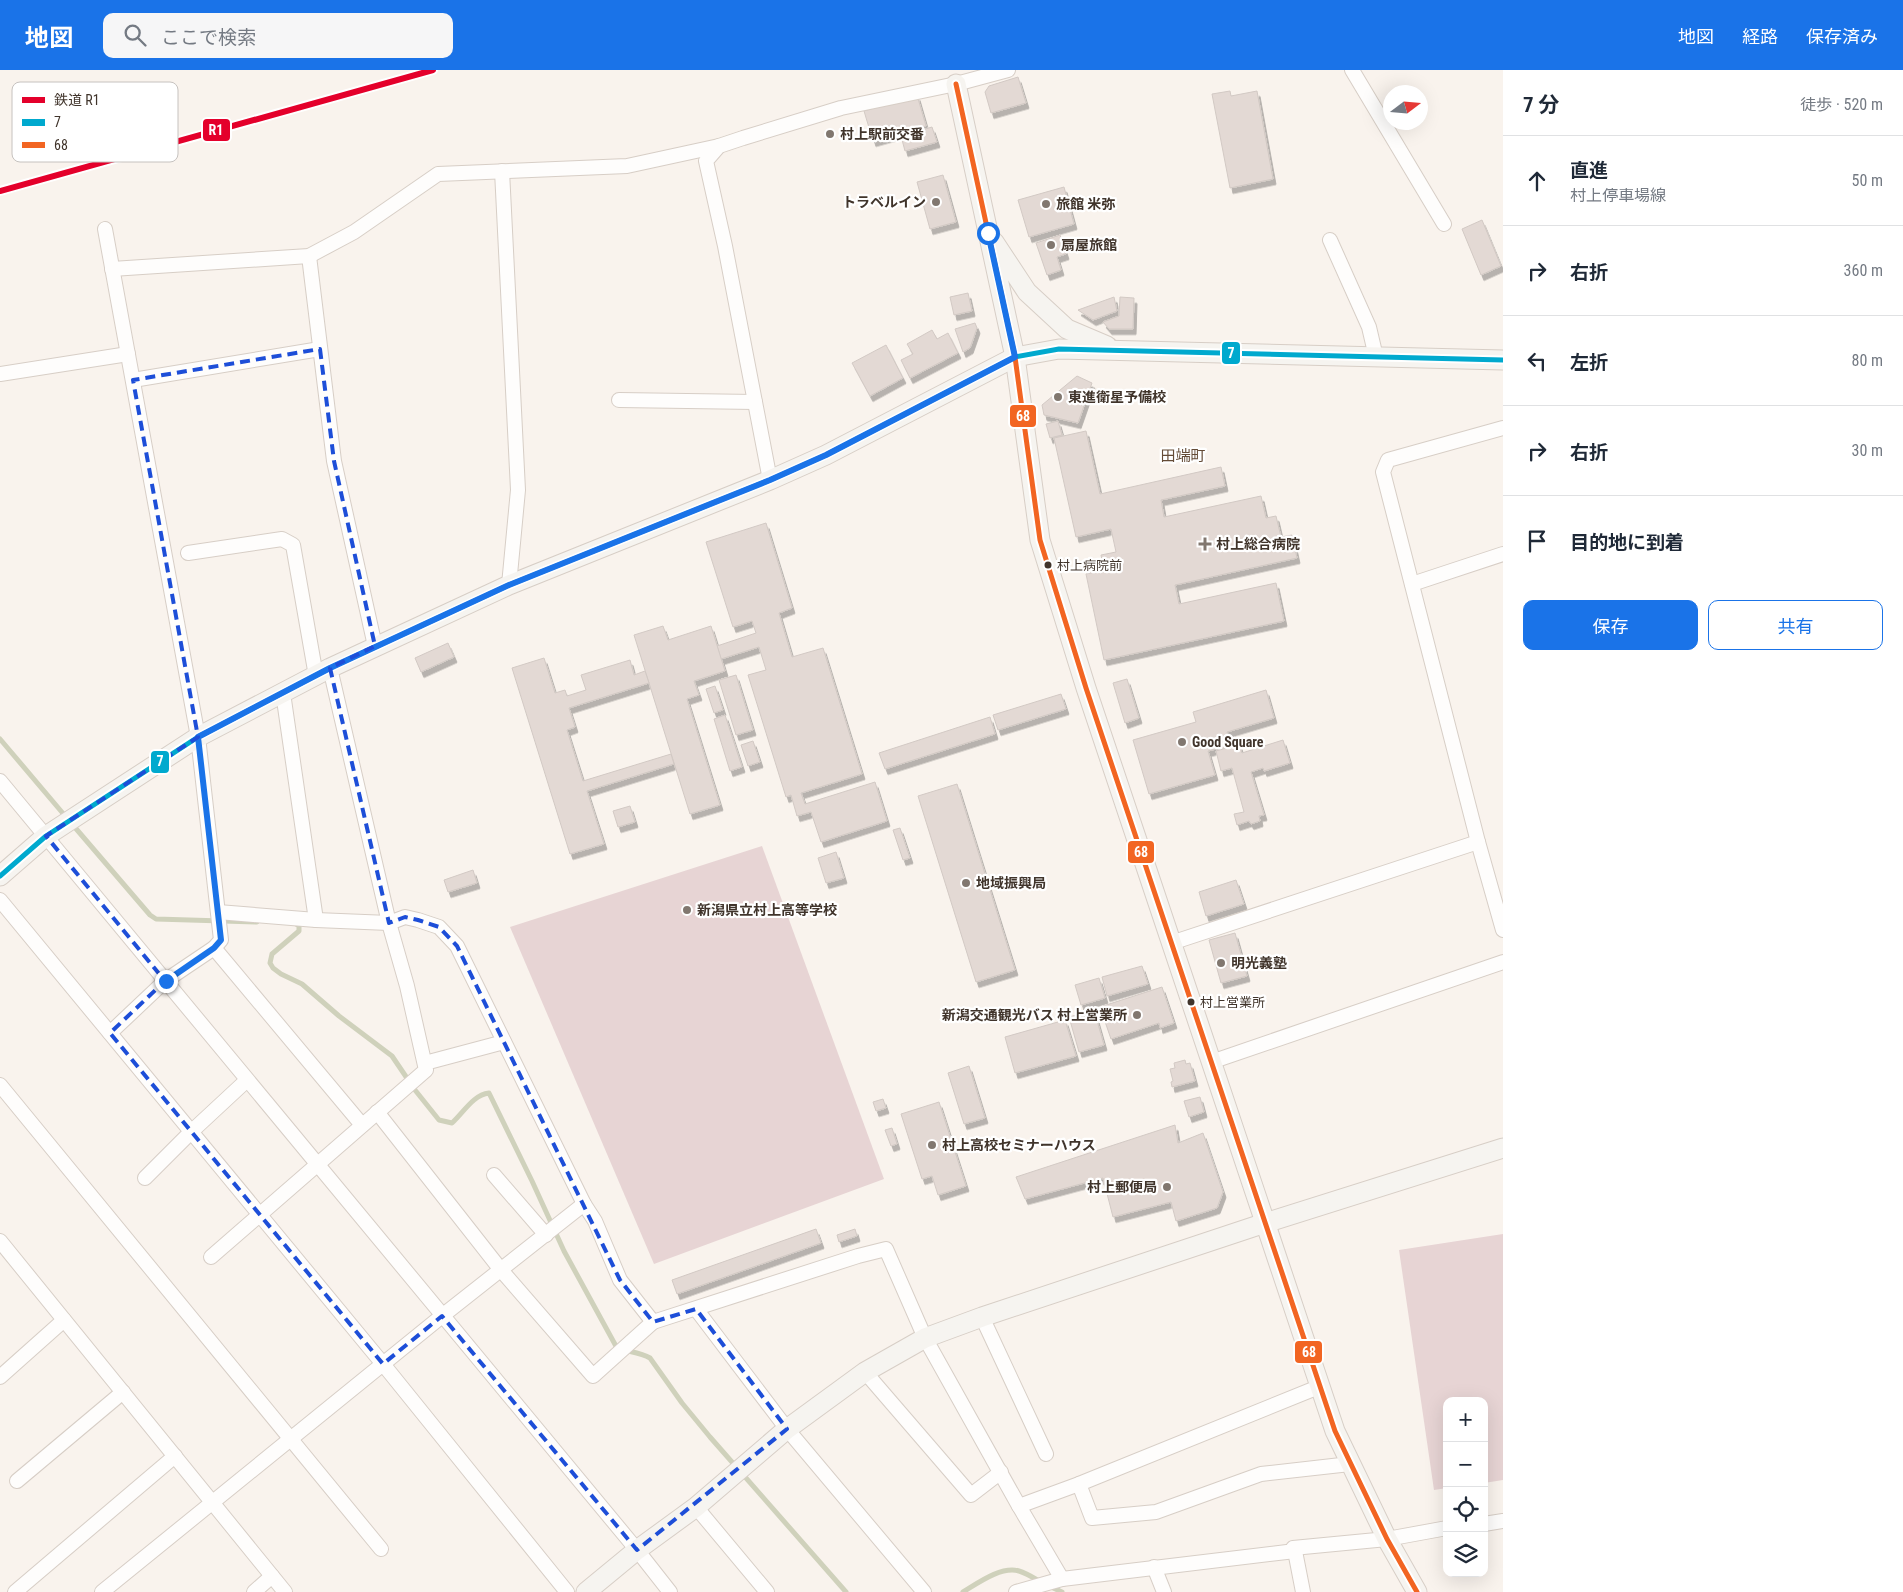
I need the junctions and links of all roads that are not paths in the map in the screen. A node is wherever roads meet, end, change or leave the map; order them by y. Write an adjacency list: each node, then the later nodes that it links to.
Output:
1 (1008, 70): 3 (street)
2 (1352, 70): 6 (street)
3 (956, 84): 4 (street); 8 (street)
4 (719, 146): 5 (street); 21 (street)
5 (502, 171): 10 (street); 27 (street)
6 (1444, 224)
7 (105, 229): 11 (street)
8 (988, 233): 13 (street); 15 (street)
9 (1330, 240): 16 (street)
10 (309, 256): 11 (street); 12 (street)
11 (112, 269): 14 (street)
12 (320, 349): 19 (street); 28 (street)
13 (1120, 350): 15 (street); 16 (street)
14 (128, 354): 18 (street); 19 (street)
15 (1015, 357): 23 (street); 41 (street)
16 (1376, 357): 17 (street)
17 (1503, 360)
18 (0, 374)
19 (133, 380): 31 (street)
20 (619, 400): 21 (street)
21 (755, 402): 23 (street)
22 (1503, 428): 26 (street)
23 (770, 480): 27 (street)
24 (188, 553): 29 (street)
25 (1503, 554): 26 (street)
26 (1412, 584): 34 (street)
27 (509, 585): 28 (street)
28 (375, 646): 29 (street)
29 (323, 672): 30 (street); 39 (street)
30 (282, 693): 31 (street); 38 (street)
31 (198, 737): 33 (street); 37 (street)
32 (0, 781): 33 (street)
33 (46, 836): 35 (street); 44 (street)
34 (1478, 842): 40 (street); 41 (street)
35 (0, 876)
36 (0, 900): 45 (street)
37 (218, 912): 38 (street); 42 (street)
38 (316, 920): 39 (street)
39 (389, 922): 46 (street); 48 (street)
40 (1503, 930)
41 (1171, 943): 47 (street)
42 (214, 948): 44 (street); 52 (street)
43 (1503, 962): 47 (street)
44 (166, 981): 45 (street); 49 (street)
45 (110, 1034): 53 (street)
46 (504, 1042): 48 (street); 58 (street)
47 (1210, 1062): 60 (street)
48 (425, 1063): 51 (street)
49 (247, 1080): 53 (street); 55 (street)
50 (0, 1085): 77 (street)
51 (377, 1112): 52 (street); 64 (street)
52 (362, 1124): 55 (street)
53 (191, 1132): 57 (street); 59 (street)
54 (1503, 1148): 60 (street)
55 (316, 1164): 59 (street); 66 (street)
56 (494, 1174): 61 (street)
57 (145, 1178)
58 (584, 1204): 61 (street); 69 (street)
59 (259, 1214): 63 (street); 71 (street)
60 (1265, 1223): 67 (street); 74 (street)
61 (546, 1235): 64 (street)
62 (0, 1241): 68 (street)
63 (211, 1257)
64 (501, 1270): 66 (street); 69 (street)
65 (696, 1309): 69 (street); 70 (street); 76 (street)
66 (442, 1316): 71 (street); 92 (street)
67 (982, 1317): 70 (street); 78 (street)
68 (64, 1320): 73 (street); 75 (street)
69 (652, 1322)
70 (925, 1338): 72 (street); 81 (street)
71 (382, 1364): 77 (street); 101 (street)
72 (865, 1372): 76 (street); 81 (street)
73 (0, 1376)
74 (1320, 1386): 80 (street); 83 (street)
75 (123, 1392): 79 (street); 82 (street)
76 (787, 1429): 85 (street); 105 (street)
77 (290, 1439): 84 (street); 91 (street)
78 (1046, 1454)
79 (175, 1456): 84 (street); 97 (street)
80 (1350, 1464): 83 (street); 90 (street)
81 (1001, 1472): 86 (street)
82 (17, 1481)
83 (1079, 1484): 86 (street)
84 (212, 1502): 95 (street); 98 (street)
85 (696, 1506): 92 (street); 104 (street)
86 (1019, 1506): 96 (street)
87 (1503, 1521): 88 (street)
88 (1488, 1523)
89 (1443, 1529): 90 (street)
90 (1387, 1539): 93 (street); 109 (street)
91 (381, 1549)
92 (637, 1550): 102 (street); 103 (street)
93 (1296, 1551): 94 (street); 108 (street)
94 (1154, 1567): 96 (street); 107 (street)
95 (272, 1576): 99 (street); 100 (street)
96 (1062, 1579): 106 (street)
97 (15, 1592)
98 (102, 1592)
99 (254, 1592)
100 (285, 1592)
101 (567, 1592)
102 (586, 1592)
103 (670, 1592)
104 (767, 1592)
105 (924, 1592)
106 (1016, 1592)
107 (1164, 1592)
108 (1303, 1592)
109 (1417, 1592)

